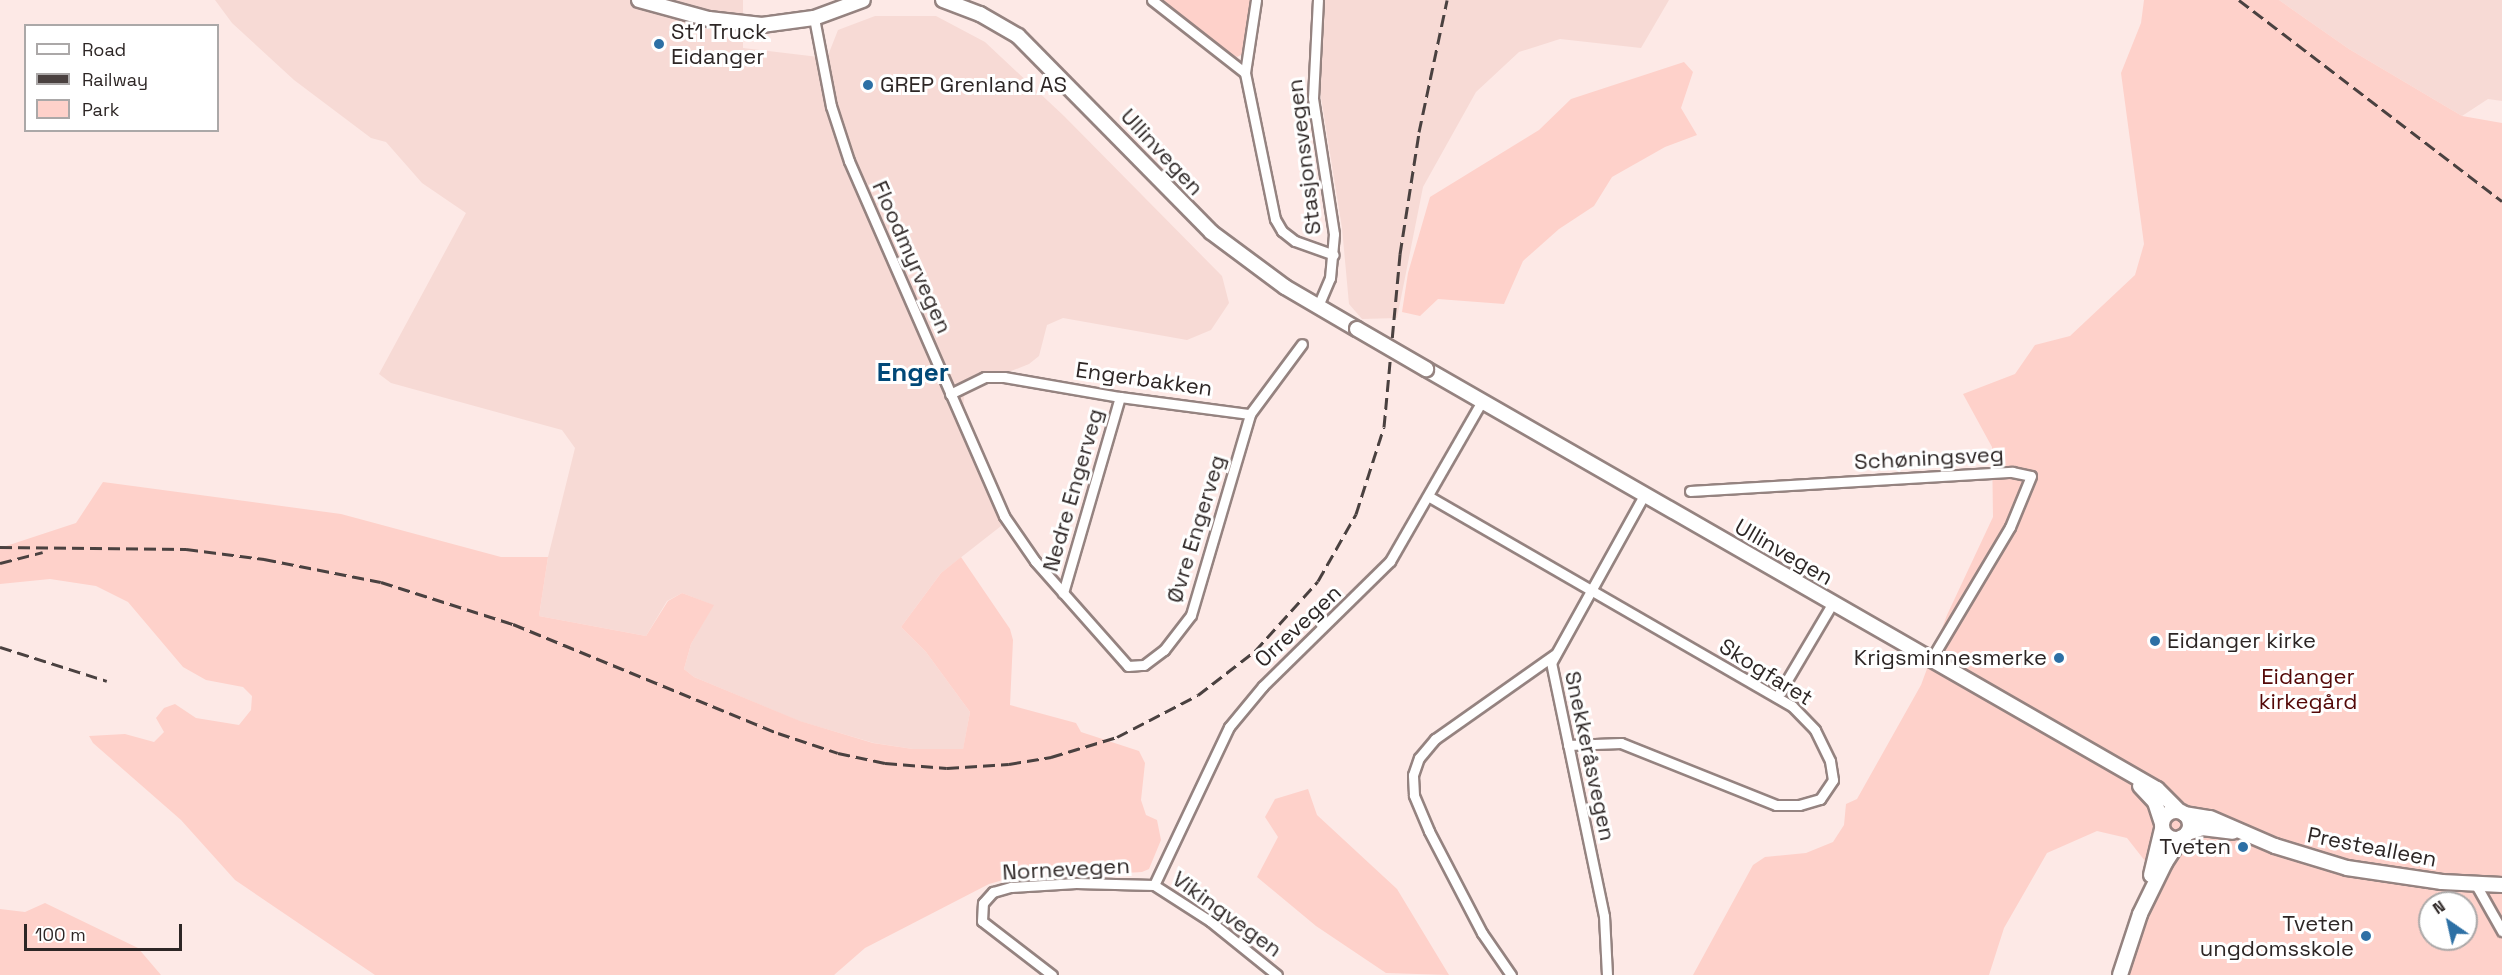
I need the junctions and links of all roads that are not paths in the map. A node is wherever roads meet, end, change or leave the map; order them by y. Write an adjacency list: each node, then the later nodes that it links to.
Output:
1 (639, 0): 7 (main road)
2 (863, 0): 7 (main road)
3 (943, 0): 10 (main road, Ullinvegen)
4 (1152, 0): 8 (street)
5 (1256, 0): 8 (street)
6 (1318, 0): 9 (street, Stasjonsvegen)
7 (814, 18): 12 (street, Floodmyrvegen)
8 (1245, 73): 9 (street)
9 (1334, 255): 10 (street, Stasjonsvegen)
10 (1317, 306): 14 (main road, Ullinvegen, bridge)
11 (1302, 344): 15 (street)
12 (950, 394): 13 (street, Engerbakken); 20 (street, Floodmyrvegen)
13 (1120, 398): 15 (street, Engerbakken); 20 (street, Nedre Engerveg)
14 (1482, 401): 17 (main road, Ullinvegen); 18 (street, Orrevegen)
15 (1250, 414): 24 (street, Øvre Engerveg)
16 (1690, 491): 23 (street, Schøningsveg)
17 (1644, 495): 19 (street, Snekkeråsvegen); 21 (main road, Ullinvegen)
18 (1428, 496): 19 (street, Skogfaret); 32 (street, Orrevegen)
19 (1590, 591): 22 (street, Snekkeråsvegen); 25 (street, Skogfaret)
20 (1063, 593): 24 (street, Floodmyrvegen)
21 (1832, 604): 23 (main road, Ullinvegen); 25 (street)
22 (1554, 655): 26 (street, Snekkeråsvegen); 39 (street)
23 (1930, 661): 27 (main road, Ullinvegen)
24 (1135, 668)
25 (1777, 697): 26 (street, Skogfaret)
26 (1568, 745): 40 (street, Snekkeråsvegen)
27 (2122, 771): 28 (main road, Ullinvegen); 29 (main road, Ullinvegen)
28 (2181, 812): 29 (main road); 30 (main road, Prestealleen); 31 (main road)
29 (2162, 826): 31 (main road); 35 (main road)
30 (2238, 832): 31 (main road, Prestealleen); 33 (main road, Prestealleen)
31 (2185, 835): 35 (main road)
32 (1154, 885): 37 (street, Nornevegen); 38 (street, Vikingvegen)
33 (2476, 885): 34 (main road, Prestealleen); 36 (street)
34 (2502, 885)
35 (2140, 914): 41 (main road)
36 (2502, 931)
37 (1052, 975)
38 (1277, 975)
39 (1511, 975)
40 (1607, 975)
41 (2120, 975)

